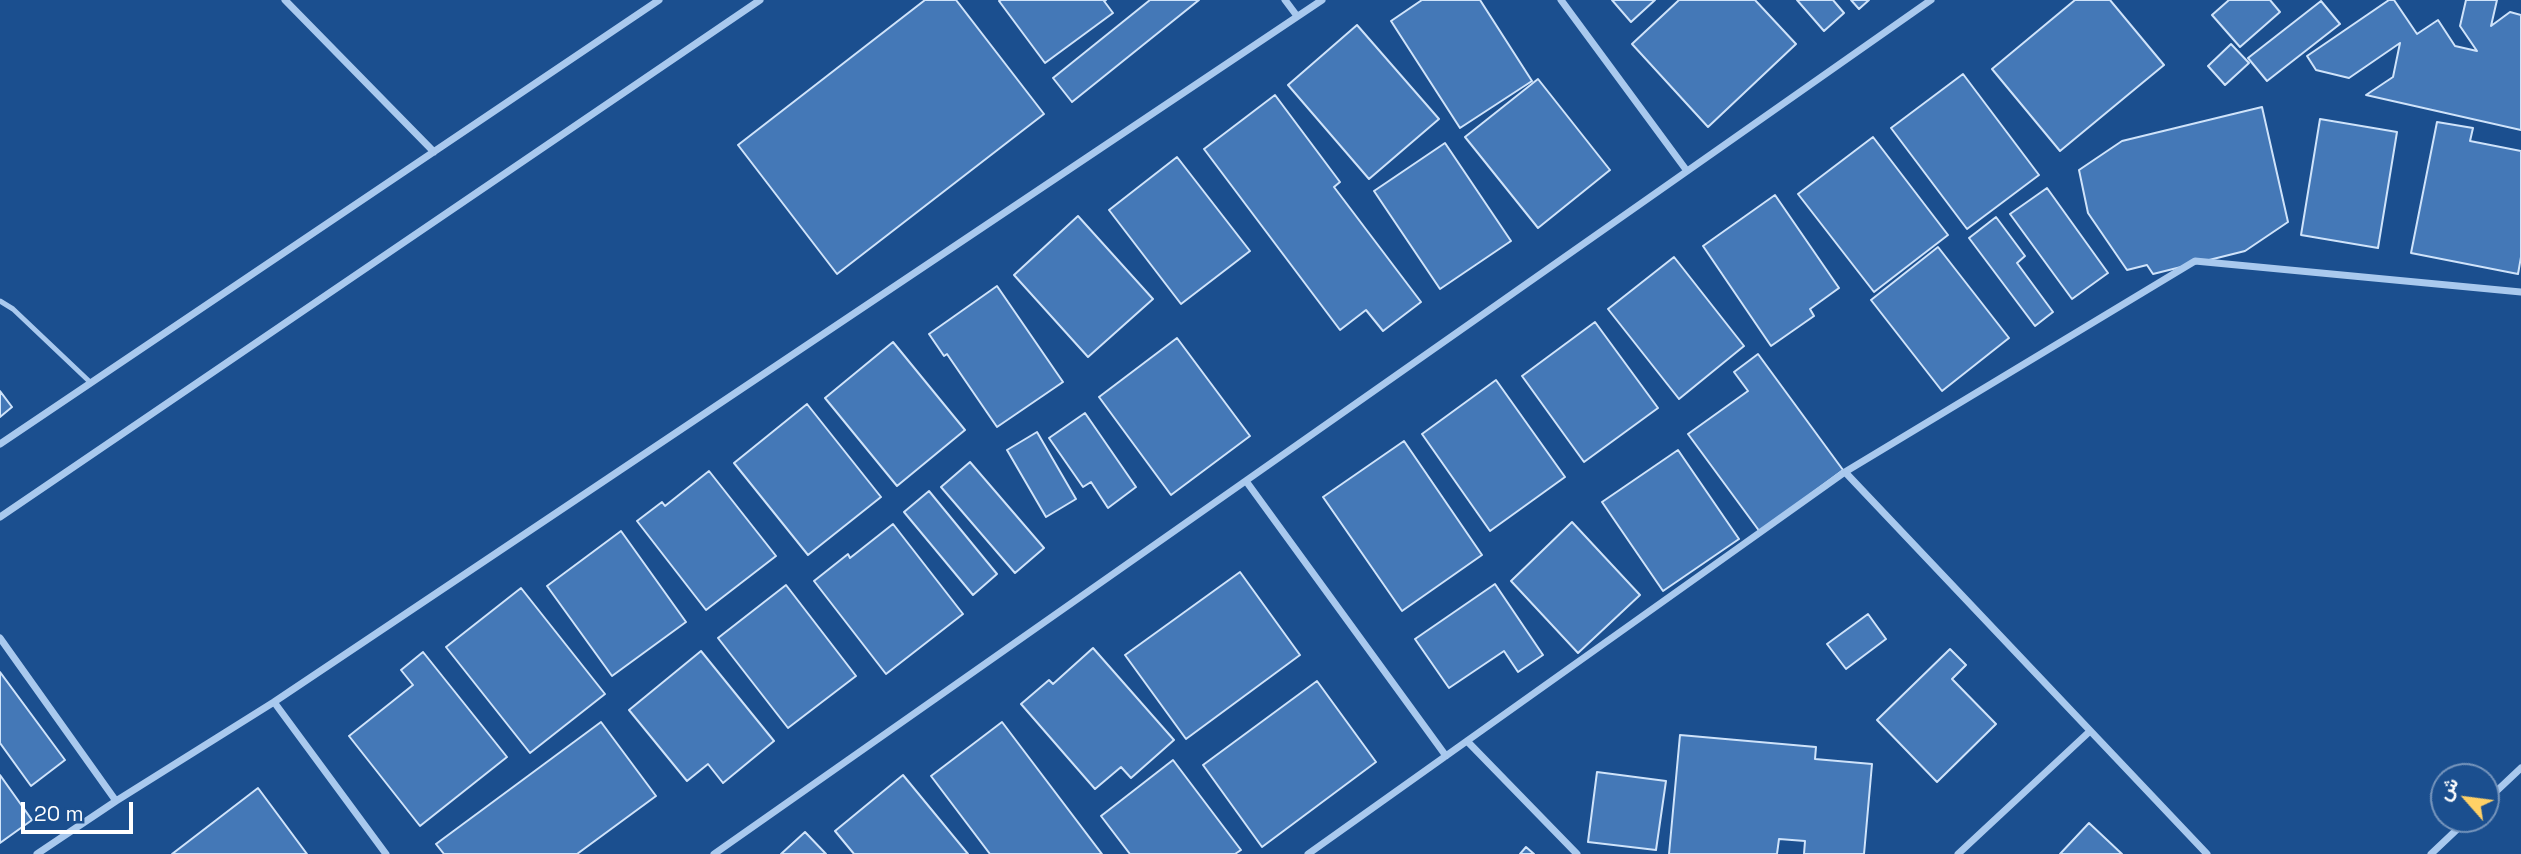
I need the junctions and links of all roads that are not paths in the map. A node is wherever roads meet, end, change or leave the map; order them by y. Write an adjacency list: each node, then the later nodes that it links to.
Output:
1 (285, 0): 9 (street)
2 (659, 0): 9 (street)
3 (760, 0): 17 (street)
4 (1285, 0): 8 (street)
5 (1322, 0): 8 (street)
6 (1561, 0): 10 (street)
7 (1931, 0): 10 (street)
8 (1297, 16): 19 (street)
9 (434, 152): 13 (street)
10 (1687, 171): 16 (street)
11 (2521, 292): 15 (street)
12 (0, 302): 13 (lane)
13 (90, 383): 14 (street)
14 (0, 444)
15 (1845, 472): 20 (street); 21 (street)
16 (1246, 481): 22 (street); 29 (street)
17 (0, 517)
18 (0, 638): 25 (street)
19 (274, 702): 25 (street); 28 (street)
20 (2090, 732): 32 (street); 33 (street)
21 (1467, 741): 22 (street); 31 (street)
22 (1446, 756): 30 (street)
23 (2521, 768): 24 (street)
24 (2500, 788)
25 (116, 801): 27 (street)
26 (2453, 833): 34 (street)
27 (37, 854)
28 (386, 854)
29 (714, 854)
30 (1308, 854)
31 (1577, 854)
32 (1958, 854)
33 (2207, 854)
34 (2431, 854)

